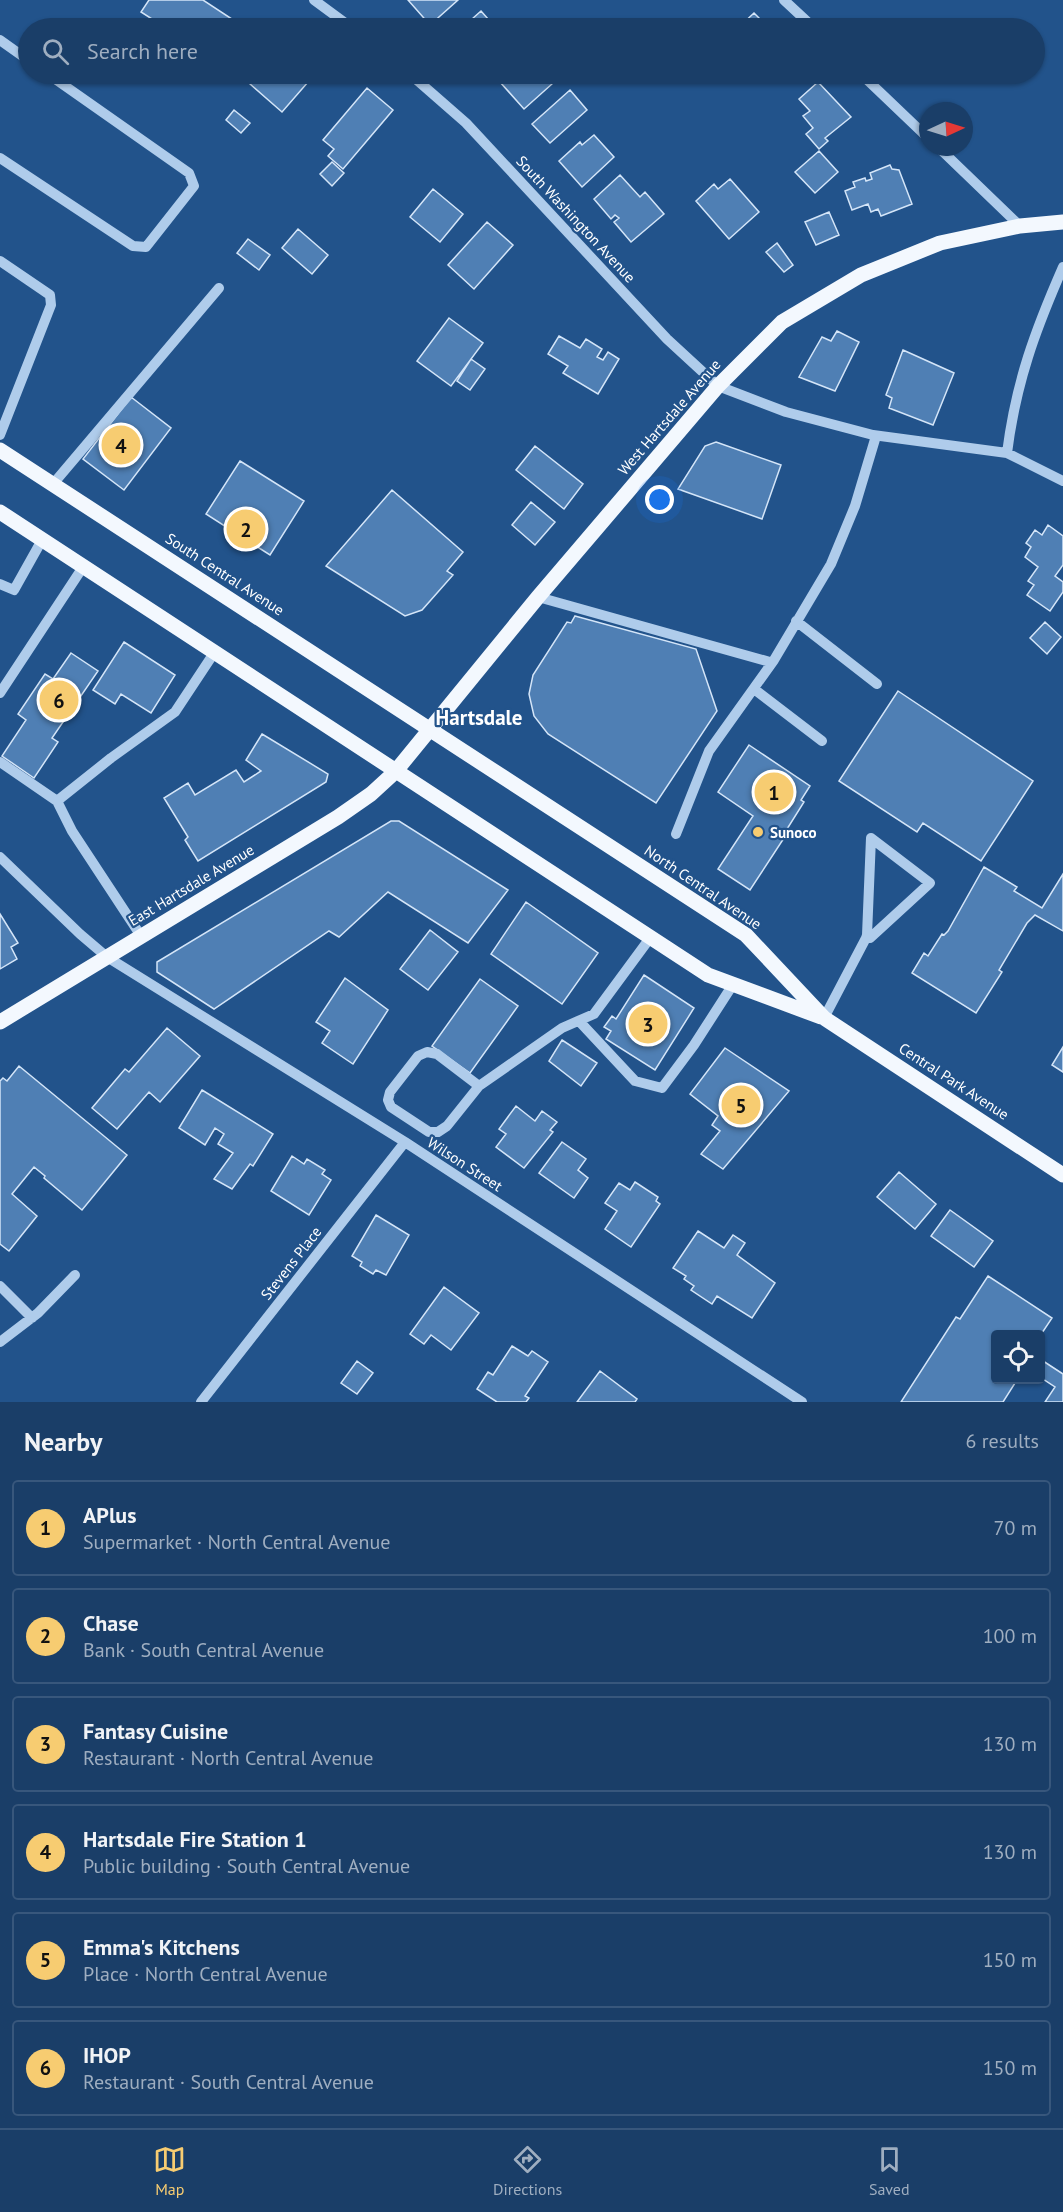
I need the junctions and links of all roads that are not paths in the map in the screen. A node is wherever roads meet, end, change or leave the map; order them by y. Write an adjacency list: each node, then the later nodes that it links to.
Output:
1 (314, 0): 3 (street)
2 (784, 0): 4 (street)
3 (338, 18)
4 (803, 18)
5 (0, 40): 6 (street)
6 (18, 53)
7 (62, 84): 12 (street)
8 (422, 84): 18 (street, South Washington Avenue)
9 (871, 84): 10 (street)
10 (919, 129)
11 (947, 156): 14 (street)
12 (0, 158)
13 (1063, 222): 14 (main road, West Hartsdale Avenue)
14 (1020, 226): 18 (main road, West Hartsdale Avenue)
15 (0, 261): 19 (street)
16 (1063, 267): 22 (street)
17 (219, 288): 24 (street)
18 (718, 386): 20 (street); 29 (main road, West Hartsdale Avenue)
19 (0, 435)
20 (876, 436): 22 (street); 30 (street)
21 (0, 450): 24 (main road, South Central Avenue)
22 (1007, 453): 23 (street)
23 (1063, 481)
24 (53, 484): 36 (main road, South Central Avenue)
25 (0, 512): 26 (main road)
26 (42, 540): 27 (main road); 28 (street)
27 (83, 567): 31 (main road); 35 (street)
28 (0, 584)
29 (538, 597): 32 (street); 36 (main road, West Hartsdale Avenue)
30 (796, 621): 32 (street); 33 (street)
31 (214, 653): 39 (main road); 40 (street)
32 (770, 662): 34 (street)
33 (877, 684)
34 (754, 689): 37 (street); 41 (street)
35 (0, 693)
36 (430, 730): 39 (main road, West Hartsdale Avenue); 48 (main road, North Central Avenue)
37 (822, 741)
38 (0, 762): 40 (street)
39 (394, 772): 43 (main road, East Hartsdale Avenue); 44 (main road)
40 (57, 801): 43 (street)
41 (676, 834)
42 (0, 857): 46 (street, Wilson Street)
43 (141, 936): 46 (main road, East Hartsdale Avenue)
44 (650, 938): 47 (main road); 49 (street)
45 (866, 938): 45 (street); 48 (street)
46 (107, 957): 50 (main road, East Hartsdale Avenue); 52 (street, Wilson Street)
47 (732, 986): 48 (main road); 49 (street)
48 (824, 1018): 53 (main road, Central Park Avenue)
49 (579, 1021): 51 (street)
50 (0, 1022)
51 (479, 1086): 51 (street)
52 (405, 1142): 58 (street, Stevens Place); 59 (street, Wilson Street)
53 (1063, 1175)
54 (75, 1275): 56 (street)
55 (0, 1286): 56 (street)
56 (32, 1318): 57 (street)
57 (0, 1342)
58 (201, 1402)
59 (802, 1402)

